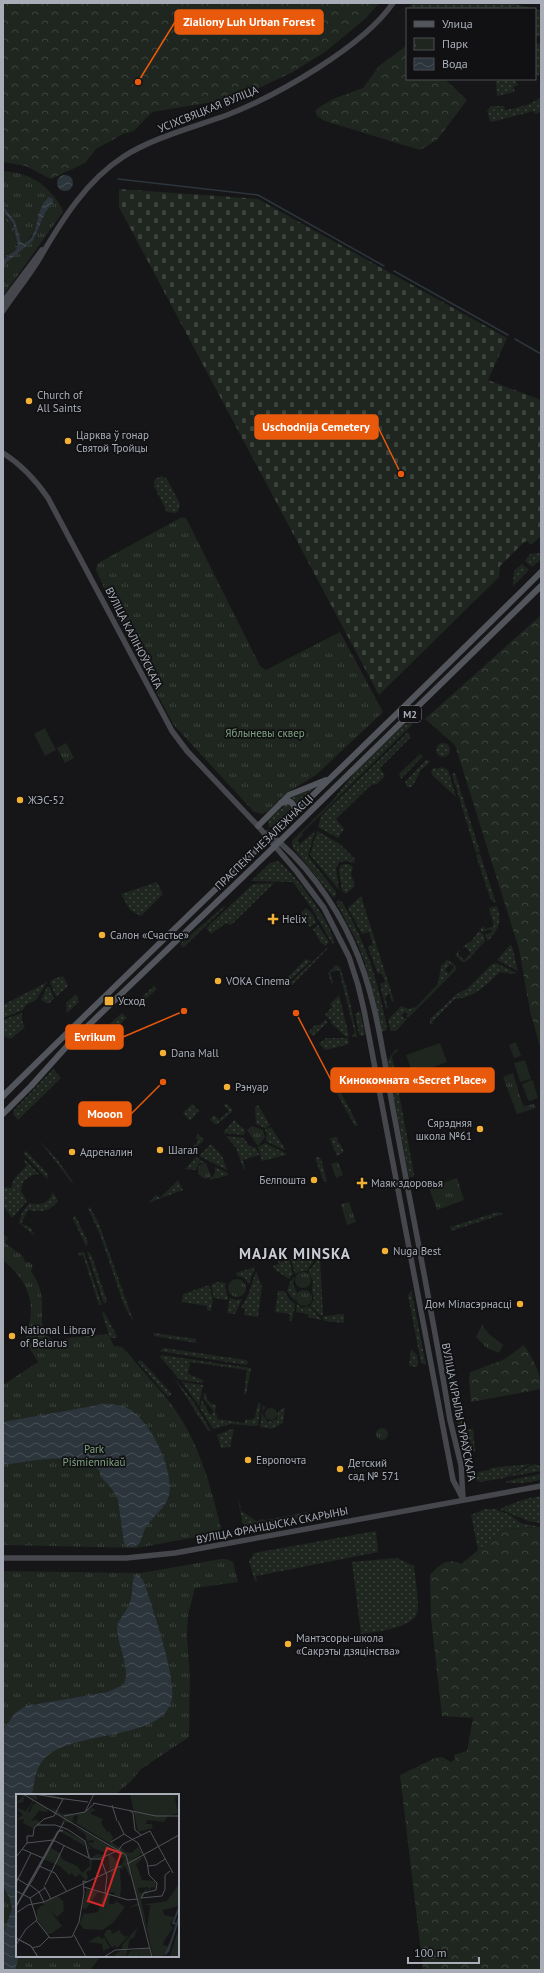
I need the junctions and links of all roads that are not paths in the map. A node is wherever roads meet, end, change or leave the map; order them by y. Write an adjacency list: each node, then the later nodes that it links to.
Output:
1 (393, 3): 2 (main road, УСІХСВЯЦКАЯ ВУЛІЦА)
2 (45, 248): 3 (main road, УСІХСВЯЦКАЯ ВУЛІЦА); 4 (main road, УСІХСВЯЦКАЯ ВУЛІЦА)
3 (3, 302)
4 (3, 311)
5 (3, 453): 11 (main road, ВУЛІЦА КАЛІНОЎСКАГА)
6 (541, 572): 8 (main road, ПРАСПЕКТ НЕЗАЛЕЖНАСЦІ / М2)
7 (541, 586): 13 (main road, ПРАСПЕКТ НЕЗАЛЕЖНАСЦІ / М2)
8 (332, 777): 9 (main road); 10 (main road, ПРАСПЕКТ НЕЗАЛЕЖНАСЦІ / М2)
9 (279, 803): 10 (main road); 11 (main road)
10 (292, 817): 12 (main road, ПРАСПЕКТ НЕЗАЛЕЖНАСЦІ / М2)
11 (258, 826): 12 (main road, ВУЛІЦА КАЛІНОЎСКАГА)
12 (270, 838): 13 (main road, ВУЛІЦА КАЛІНОЎСКАГА); 14 (main road, ПРАСПЕКТ НЕЗАЛЕЖНАСЦІ / М2)
13 (277, 845): 15 (main road, ПРАСПЕКТ НЕЗАЛЕЖНАСЦІ / М2); 17 (main road, ВУЛІЦА КІРЫЛЫ ТУРАЎСКАГА); 17 (main road, ВУЛІЦА КІРЫЛЫ ТУРАЎСКАГА)
14 (3, 1096)
15 (3, 1114)
16 (541, 1486): 17 (main road, ВУЛІЦА ФРАНЦЫСКА СКАРЫНЫ)
17 (463, 1499): 18 (main road, ВУЛІЦА ФРАНЦЫСКА СКАРЫНЫ)
18 (3, 1558)

